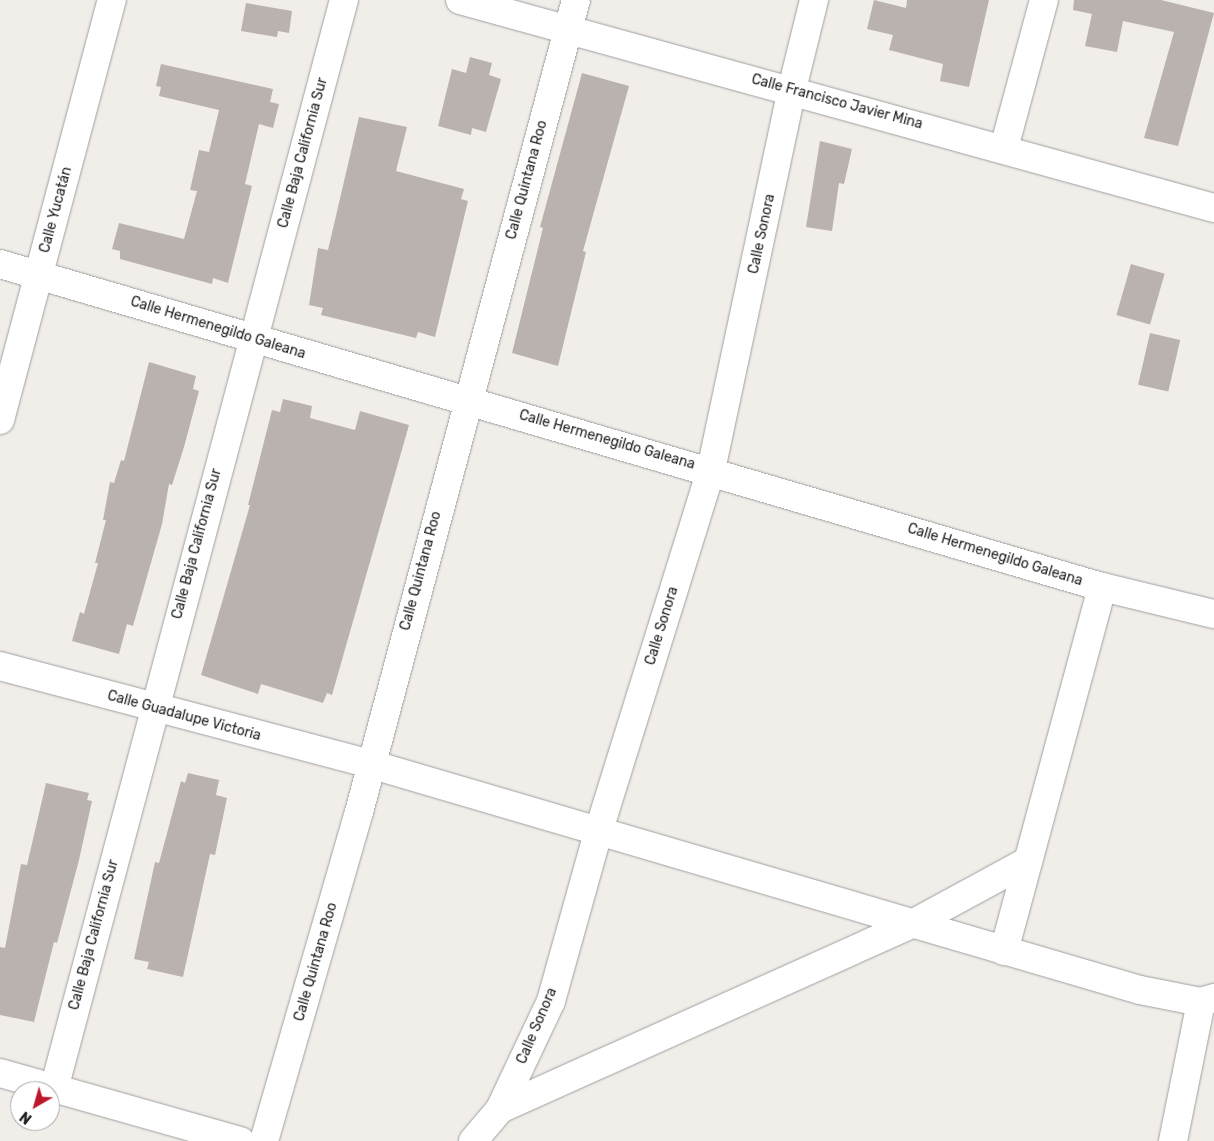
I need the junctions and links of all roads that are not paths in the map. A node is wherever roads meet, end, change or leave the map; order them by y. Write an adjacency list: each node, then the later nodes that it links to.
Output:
1 (112, 0): 12 (street, Calle Yucatán)
2 (344, 0): 13 (street, Calle Baja California Sur)
3 (460, 0): 7 (street, Calle Francisco Javier Mina)
4 (576, 0): 7 (street, Calle Quintana Roo)
5 (814, 0): 8 (street, Calle Sonora)
6 (1044, 0): 9 (street)
7 (567, 30): 8 (street, Calle Francisco Javier Mina); 14 (street, Calle Quintana Roo)
8 (792, 89): 9 (street, Calle Francisco Javier Mina); 16 (street, Calle Sonora)
9 (1004, 148): 10 (street, Calle Francisco Javier Mina)
10 (1214, 206)
11 (0, 264): 12 (street, Calle Hermenegildo Galeana)
12 (39, 274): 13 (street, Calle Hermenegildo Galeana); 15 (street, Calle Yucatán)
13 (253, 340): 14 (street, Calle Hermenegildo Galeana); 20 (street, Calle Baja California Sur)
14 (467, 400): 16 (street, Calle Hermenegildo Galeana); 21 (street, Calle Quintana Roo)
15 (0, 420)
16 (711, 470): 17 (street, Calle Hermenegildo Galeana); 22 (street, Calle Sonora)
17 (1102, 587): 18 (street, Calle Hermenegildo Galeana); 23 (street)
18 (1214, 614)
19 (0, 666): 20 (street, Calle Guadalupe Victoria)
20 (153, 708): 21 (street, Calle Guadalupe Victoria); 29 (street, Calle Baja California Sur)
21 (370, 764): 22 (street, Calle Guadalupe Victoria); 33 (street, Calle Quintana Roo)
22 (598, 833): 24 (street, Calle Guadalupe Victoria); 31 (street, Calle Sonora)
23 (1028, 861): 24 (street); 25 (street)
24 (912, 924): 25 (street, Calle Guadalupe Victoria); 31 (street)
25 (1004, 950): 26 (street, Calle Guadalupe Victoria)
26 (1208, 1000): 35 (street)
27 (0, 1074): 28 (street)
28 (25, 1081)
29 (56, 1081)
30 (60, 1091): 32 (street)
31 (500, 1109): 34 (street, Calle Sonora)
32 (241, 1141)
33 (264, 1141)
34 (473, 1141)
35 (1173, 1141)

